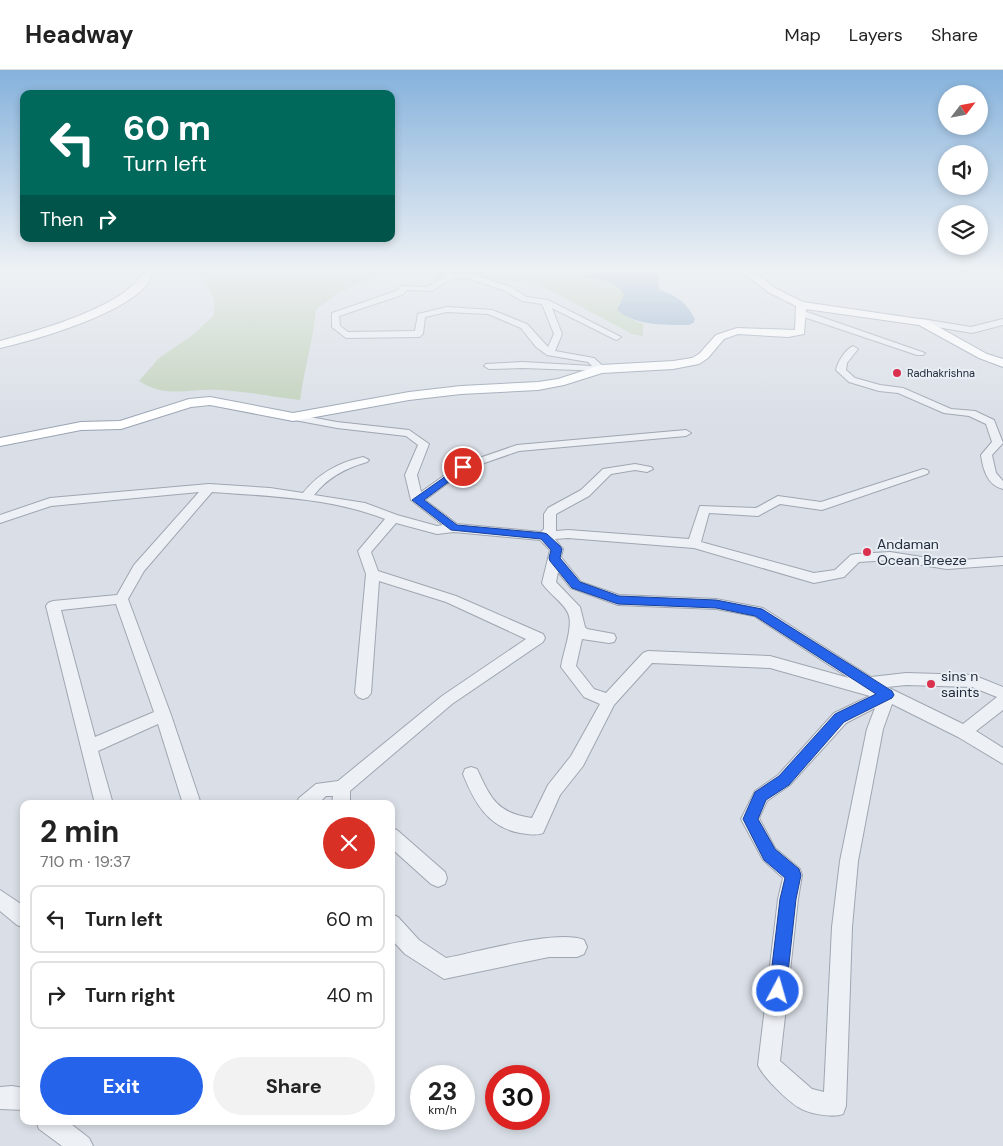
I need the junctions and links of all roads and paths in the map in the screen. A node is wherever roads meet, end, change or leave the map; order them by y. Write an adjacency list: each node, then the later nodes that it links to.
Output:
1 (74, 320): 13 (main road)
2 (335, 320): 3 (street)
3 (421, 320)
4 (510, 320): 15 (street)
5 (552, 320): 15 (street)
6 (584, 320): 12 (street)
7 (801, 320): 19 (main road)
8 (831, 320): 16 (street)
9 (905, 320): 10 (main road)
10 (922, 322): 11 (street); 17 (main road)
11 (1003, 322)
12 (617, 336)
13 (0, 345)
14 (852, 349): 26 (street)
15 (550, 353): 19 (street)
16 (920, 353)
17 (1003, 363)
18 (489, 366): 19 (street)
19 (601, 369): 20 (main road)
20 (294, 417): 22 (main road); 29 (street)
21 (686, 434): 29 (street)
22 (0, 442)
23 (363, 460): 28 (street)
24 (647, 469): 33 (street)
25 (923, 472): 34 (street)
26 (1003, 486)
27 (209, 488): 28 (street); 31 (street); 38 (street)
28 (306, 497): 30 (street)
29 (417, 500): 32 (street)
30 (393, 518): 32 (street); 37 (street)
31 (0, 520)
32 (454, 528): 33 (street)
33 (544, 536): 34 (street); 35 (street)
34 (694, 544): 36 (street)
35 (554, 558): 39 (street); 41 (street)
36 (1003, 561)
37 (373, 574): 42 (street); 52 (street)
38 (121, 599): 47 (street); 49 (street)
39 (578, 629): 40 (street); 45 (street)
40 (609, 638)
41 (868, 682): 43 (street); 44 (street)
42 (363, 693)
43 (1003, 693)
44 (887, 695): 44 (street); 45 (street); 48 (street)
45 (609, 701): 51 (street)
46 (1003, 701): 48 (street)
47 (163, 715): 49 (street); 54 (street)
48 (964, 732): 50 (street)
49 (90, 747): 53 (street)
50 (1003, 756)
51 (471, 774)
52 (341, 796): 55 (street)
53 (103, 800)
54 (191, 800)
55 (310, 800)
56 (395, 840): 57 (street)
57 (438, 878)
58 (0, 899): 59 (street)
59 (20, 915)
60 (395, 928): 61 (street)
61 (577, 947)
62 (0, 1098): 63 (street)
63 (20, 1098)
64 (52, 1125): 65 (street)
65 (81, 1146)

